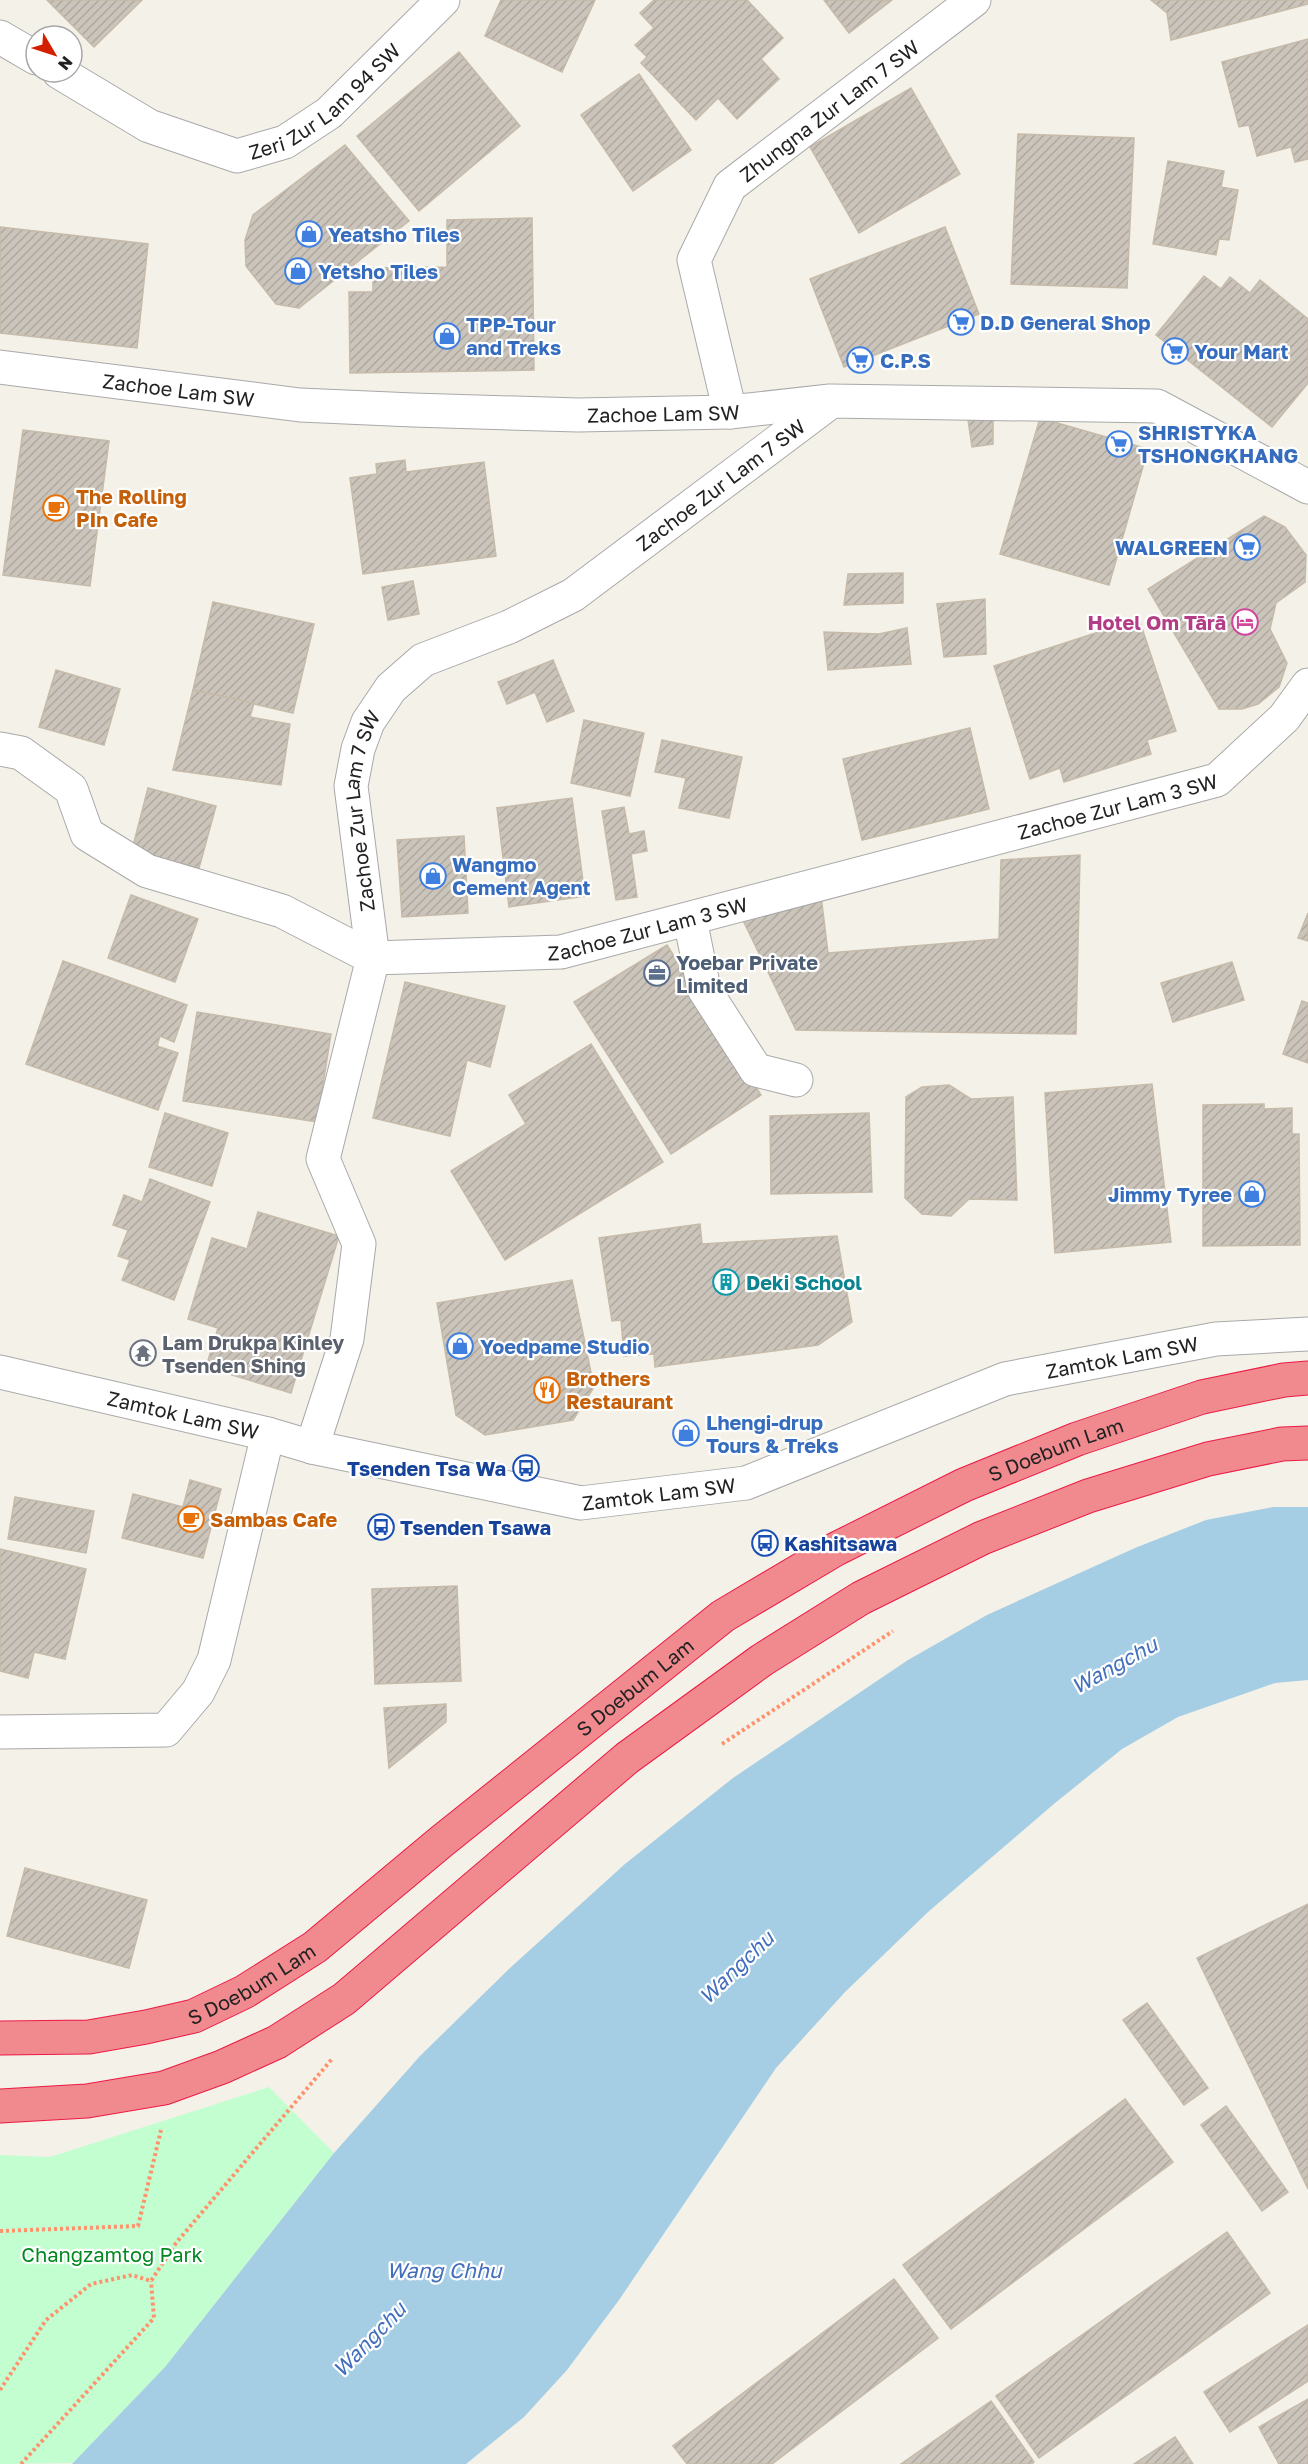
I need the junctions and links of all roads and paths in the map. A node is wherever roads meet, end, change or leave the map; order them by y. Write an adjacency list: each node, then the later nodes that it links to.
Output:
1 (443, 0): 5 (street, Zeri Zur Lam 94 SW)
2 (974, 0): 8 (street, Zhungna Zur Lam 7 SW)
3 (0, 37): 4 (street)
4 (24, 51)
5 (79, 84)
6 (0, 367): 8 (street, Zachoe Lam SW)
7 (830, 401): 8 (street, Zachoe Lam SW); 9 (street, Zachoe Lam SW); 13 (street, Zachoe Zur Lam 7 SW)
8 (730, 412)
9 (1308, 487)
10 (1308, 685): 12 (street, Zachoe Zur Lam 3 SW)
11 (0, 749): 13 (street, Zachoe Zur Lam 3 SW)
12 (690, 919): 13 (street, Zachoe Zur Lam 3 SW); 14 (street)
13 (373, 958): 20 (street, Zachoe Zur Lam 7 SW)
14 (796, 1080)
15 (1308, 1334): 20 (street, Zamtok Lam SW)
16 (0, 1372): 18 (street, Zamtok Lam SW)
17 (1308, 1378): 24 (highway, S Doebum Lam)
18 (268, 1434): 20 (street, Zamtok Lam SW); 22 (street)
19 (1308, 1443): 26 (highway)
20 (312, 1447)
21 (900, 1627): 23 (path)
22 (0, 1731)
23 (713, 1750)
24 (0, 2038)
25 (336, 2053): 29 (path)
26 (0, 2106)
27 (162, 2129): 28 (path)
28 (0, 2231)
29 (151, 2281): 30 (path); 31 (path)
30 (0, 2390)
31 (21, 2464)

